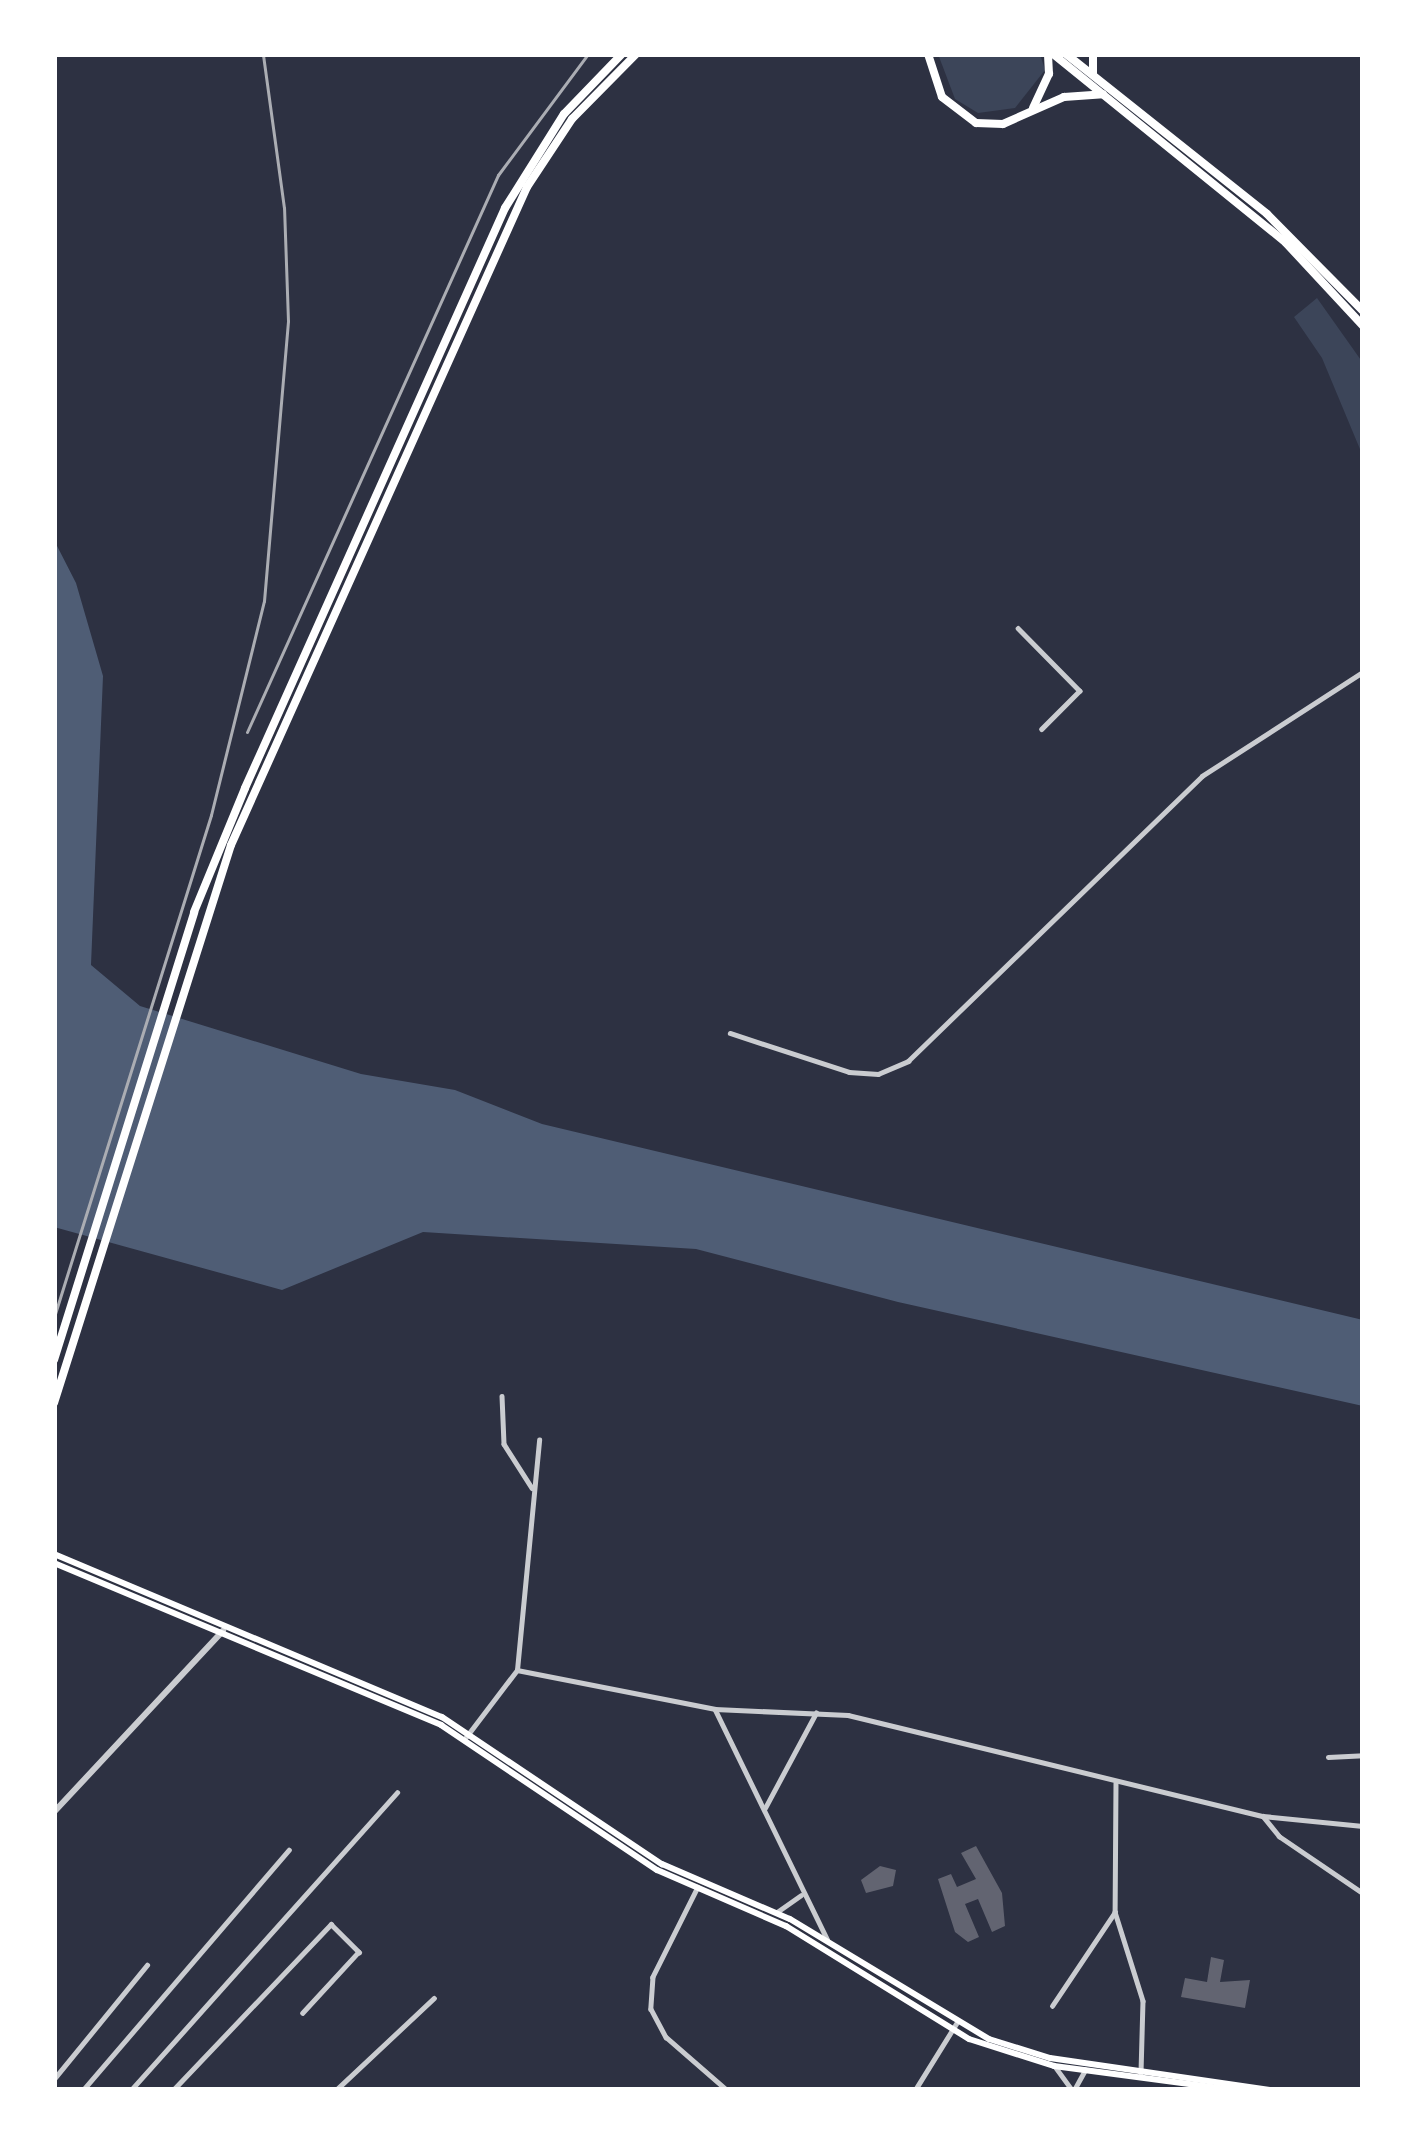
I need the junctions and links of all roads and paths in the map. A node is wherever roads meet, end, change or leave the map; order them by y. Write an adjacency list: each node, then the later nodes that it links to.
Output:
1 (622, 54): 16 (main road)
2 (636, 54): 18 (main road)
3 (928, 54): 9 (main road)
4 (1051, 54): 8 (main road); 9 (main road)
5 (1066, 54): 7 (main road)
6 (1093, 54): 7 (main road)
7 (1094, 75): 10 (main road)
8 (1104, 94): 9 (main road); 11 (main road)
9 (1033, 110)
10 (1363, 311)
11 (1363, 326)
12 (1018, 628): 14 (street)
13 (1363, 672): 15 (street)
14 (1042, 728)
15 (730, 1033)
16 (54, 1360)
17 (502, 1396): 20 (street)
18 (54, 1403)
19 (539, 1440): 20 (street)
20 (534, 1490): 24 (street)
21 (54, 1554): 23 (main road)
22 (54, 1563): 23 (main road)
23 (224, 1630): 27 (main road); 33 (street)
24 (517, 1670): 25 (street); 27 (street)
25 (715, 1708): 26 (street); 32 (street)
26 (815, 1712): 30 (street); 32 (street)
27 (467, 1736): 37 (main road)
28 (1363, 1755): 29 (street)
29 (1328, 1757)
30 (1115, 1783): 34 (street); 42 (street)
31 (398, 1792): 55 (street)
32 (764, 1811): 39 (street)
33 (54, 1812)
34 (1263, 1816): 35 (street); 38 (street)
35 (1363, 1826)
36 (289, 1850): 54 (street)
37 (699, 1885): 40 (main road); 43 (main road); 58 (street)
38 (1363, 1893)
39 (801, 1895): 40 (street); 41 (street)
40 (776, 1912): 43 (main road)
41 (810, 1912): 43 (street); 44 (street)
42 (1115, 1912): 47 (street); 52 (street)
43 (801, 1930): 44 (main road); 49 (main road)
44 (830, 1944): 49 (main road)
45 (147, 1965): 53 (street)
46 (434, 1998): 57 (street)
47 (1052, 2006)
48 (303, 2013): 56 (street)
49 (954, 2027): 50 (main road); 59 (street)
50 (1052, 2062): 51 (main road); 52 (main road); 60 (street)
51 (1085, 2070): 52 (main road); 60 (street)
52 (1141, 2072): 61 (main road); 62 (main road)
53 (54, 2079)
54 (83, 2090)
55 (130, 2090)
56 (173, 2090)
57 (336, 2090)
58 (727, 2090)
59 (915, 2090)
60 (1073, 2090)
61 (1234, 2090)
62 (1270, 2090)

